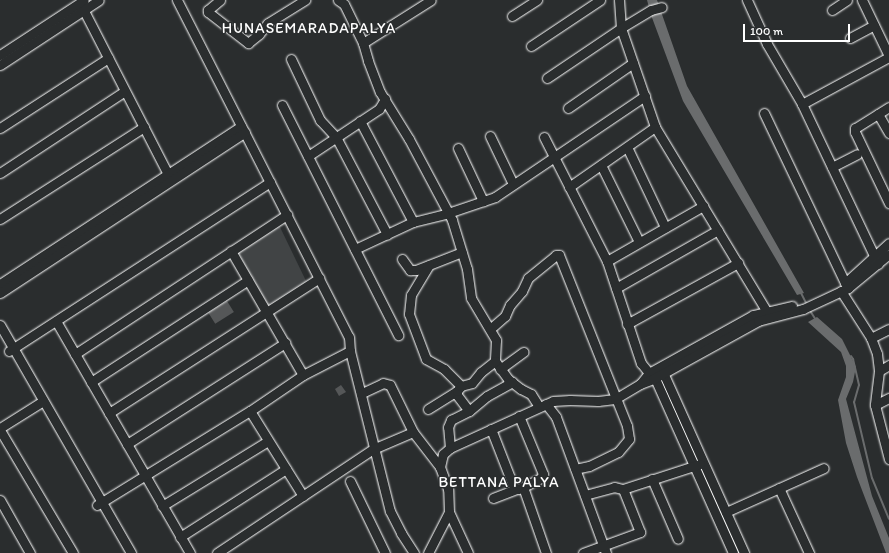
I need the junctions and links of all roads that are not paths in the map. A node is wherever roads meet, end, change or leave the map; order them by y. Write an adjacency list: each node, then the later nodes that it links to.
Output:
1 (99, 0): 14 (street)
2 (171, 0): 43 (street)
3 (177, 0): 43 (street)
4 (220, 0): 5 (street)
5 (305, 0)
6 (431, 0): 21 (street)
7 (536, 0): 17 (street)
8 (600, 0): 22 (street)
9 (619, 0): 19 (street)
10 (747, 0): 33 (street)
11 (847, 0): 16 (street)
12 (862, 0): 18 (street)
13 (342, 1): 21 (street)
14 (83, 4): 23 (street); 25 (street); 28 (street)
15 (662, 7): 19 (street)
16 (832, 10)
17 (512, 16)
18 (874, 25): 20 (street); 24 (street)
19 (621, 28): 27 (street); 29 (street)
20 (850, 38)
21 (363, 42): 32 (street)
22 (531, 46)
23 (0, 55)
24 (889, 56): 33 (street)
25 (108, 58): 30 (street); 42 (street)
26 (291, 59): 45 (street)
27 (633, 63): 31 (street); 36 (street)
28 (0, 65)
29 (547, 78)
30 (125, 91): 40 (street); 55 (street)
31 (644, 96): 41 (street); 52 (street)
32 (385, 99): 39 (street); 63 (street)
33 (802, 104): 54 (street)
34 (282, 105): 51 (street)
35 (889, 107): 38 (street)
36 (568, 108)
37 (764, 113): 84 (street)
38 (878, 114): 44 (street); 61 (street)
39 (360, 121): 45 (street); 66 (street)
40 (144, 127): 56 (street); 65 (street)
41 (655, 127): 48 (street); 62 (street)
42 (0, 128)
43 (241, 131): 56 (street); 57 (street)
44 (889, 133)
45 (336, 136): 51 (street); 69 (street)
46 (490, 136): 58 (street)
47 (544, 137): 52 (street)
48 (627, 147): 53 (street); 67 (street)
49 (458, 148): 60 (street)
50 (857, 154): 54 (street)
51 (308, 156): 72 (street)
52 (554, 157): 58 (street); 59 (street)
53 (601, 165): 59 (street); 70 (street)
54 (832, 167): 77 (street)
55 (0, 173)
56 (170, 177): 83 (street); 86 (street)
57 (268, 183): 64 (street); 91 (street)
58 (513, 184): 60 (street)
59 (569, 187): 78 (street)
60 (483, 201): 63 (street)
61 (889, 203)
62 (703, 206): 67 (street); 68 (street)
63 (448, 213): 66 (street); 74 (street)
64 (285, 216): 73 (street); 81 (street)
65 (0, 219)
66 (413, 222): 69 (street)
67 (666, 228): 70 (street)
68 (718, 230): 79 (street); 85 (street)
69 (387, 234): 72 (street)
70 (639, 242): 78 (street)
71 (889, 244): 77 (street)
72 (355, 249): 96 (street)
73 (231, 251): 82 (street); 103 (street)
74 (462, 252): 80 (street); 94 (street)
75 (889, 254): 77 (street)
76 (402, 259): 80 (street)
77 (876, 260): 84 (street)
78 (607, 261): 85 (street)
79 (738, 263): 89 (street); 92 (street)
80 (429, 265): 111 (street)
81 (317, 279): 88 (street); 101 (street); 101 (street)
82 (248, 280): 88 (street); 109 (street)
83 (0, 284)
84 (843, 287): 87 (street); 98 (street)
85 (616, 288): 92 (street)
86 (0, 293)
87 (802, 306): 89 (street); 90 (street)
88 (266, 311): 99 (street); 121 (street)
89 (767, 312): 90 (street)
90 (757, 318): 107 (street)
91 (56, 321): 100 (street); 103 (street)
92 (627, 324): 107 (street)
93 (0, 325): 100 (street)
94 (490, 329): 104 (street); 114 (street)
95 (889, 329): 98 (street)
96 (398, 335)
97 (0, 336): 100 (street)
98 (871, 338): 106 (street)
99 (285, 343): 108 (street); 127 (street)
100 (11, 349): 115 (street)
101 (350, 351): 108 (street); 112 (street)
102 (523, 352): 104 (street)
103 (75, 354): 109 (street)
104 (498, 365): 110 (street); 111 (street)
105 (889, 365): 106 (street)
106 (879, 371): 116 (street)
107 (656, 372): 114 (street); 131 (street); 132 (street)
108 (303, 375): 119 (street)
109 (91, 382): 121 (street)
110 (512, 382): 117 (street); 120 (street)
111 (459, 388): 118 (street); 120 (street)
112 (362, 393): 125 (street); 129 (street)
113 (889, 398): 116 (street)
114 (615, 399): 117 (street); 136 (street)
115 (41, 402): 123 (street); 147 (street)
116 (875, 405): 130 (street)
117 (542, 406): 122 (street); 136 (street)
118 (428, 408)
119 (250, 411): 126 (street); 137 (street)
120 (469, 411): 128 (street)
121 (109, 413): 127 (street)
122 (519, 416): 124 (street); 140 (street)
123 (0, 429): 155 (street)
124 (491, 429): 128 (street); 140 (street)
125 (413, 432): 129 (street); 133 (street)
126 (268, 441): 135 (street); 148 (street)
127 (127, 444): 137 (street)
128 (450, 448): 133 (street)
129 (373, 449): 143 (street); 161 (street)
130 (889, 458)
131 (704, 462): 132 (street); 150 (street)
132 (694, 466): 138 (street); 166 (street)
133 (440, 467): 149 (street)
134 (824, 468): 141 (street)
135 (286, 469): 143 (street); 151 (street)
136 (575, 469): 144 (street)
137 (145, 476): 147 (street); 148 (street)
138 (652, 479): 142 (street); 152 (street)
139 (350, 481): 160 (street)
140 (519, 488): 145 (street); 164 (street)
141 (779, 488): 150 (street); 168 (street)
142 (623, 489): 144 (street); 153 (street)
143 (303, 496): 159 (street)
144 (585, 496): 153 (street)
145 (493, 498)
146 (0, 500): 154 (street)
147 (100, 504): 156 (street); 157 (street)
148 (162, 506): 151 (street)
149 (449, 512): 162 (street); 163 (street)
150 (726, 512): 167 (street)
151 (180, 537): 158 (street)
152 (678, 539)
153 (604, 550): 165 (street)
154 (30, 553)
155 (73, 553)
156 (125, 553)
157 (131, 553)
158 (190, 553)
159 (217, 553)
160 (385, 553)
161 (414, 553)
162 (428, 553)
163 (468, 553)
164 (546, 553)
165 (583, 553)
166 (734, 553)
167 (744, 553)
168 (810, 553)

